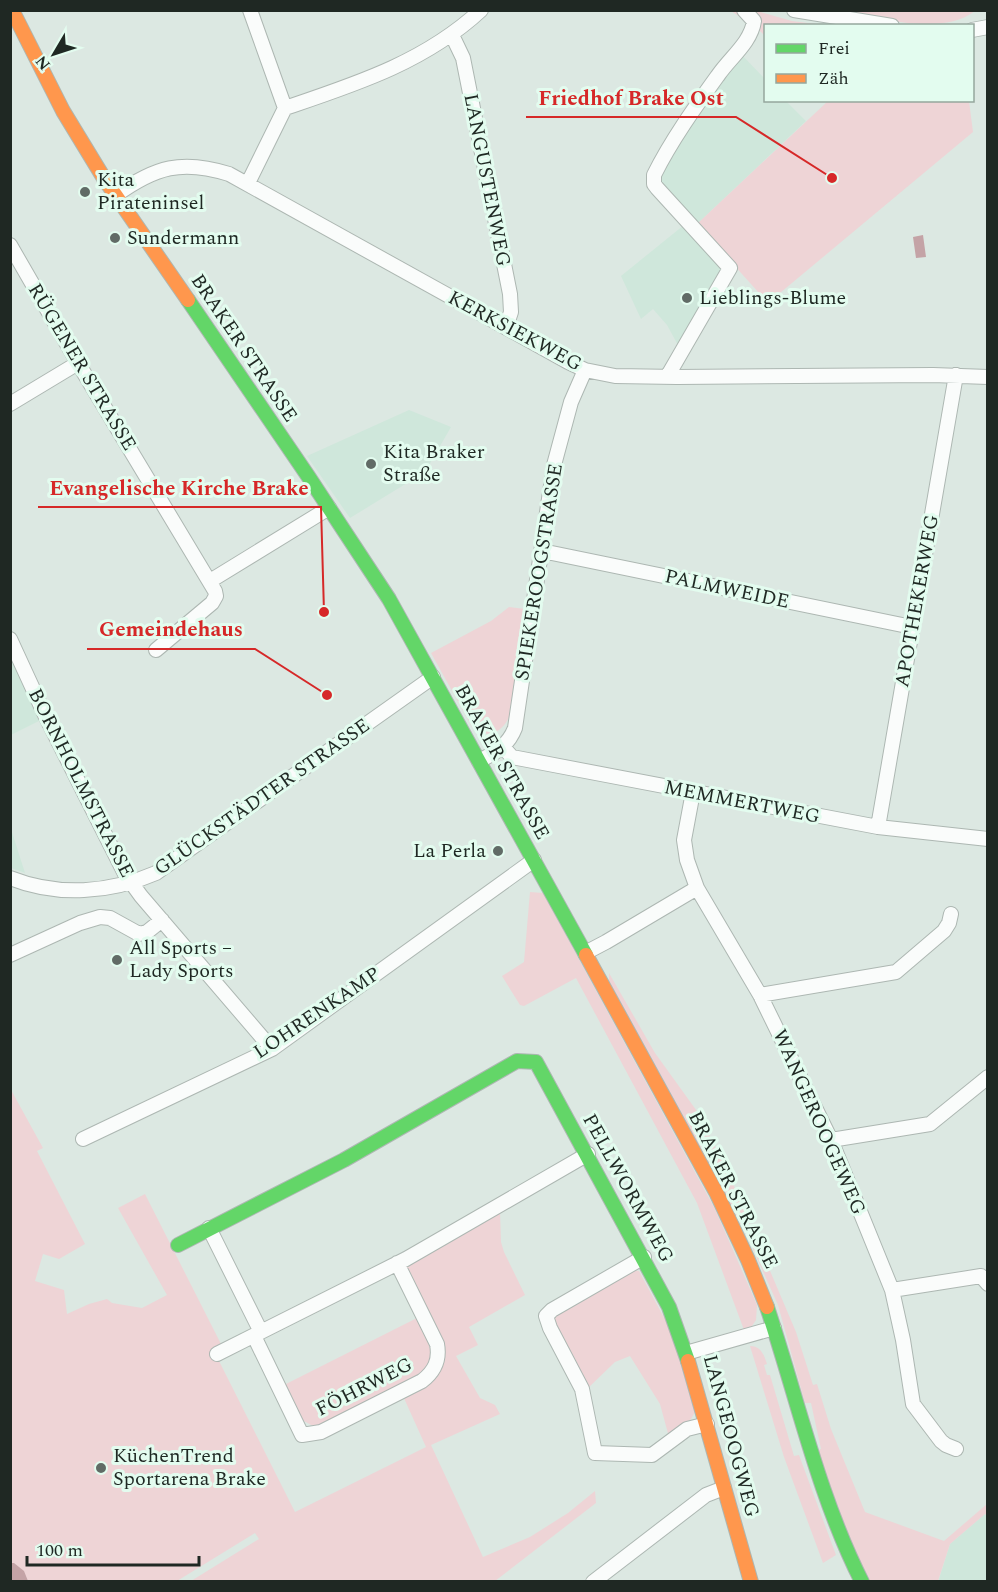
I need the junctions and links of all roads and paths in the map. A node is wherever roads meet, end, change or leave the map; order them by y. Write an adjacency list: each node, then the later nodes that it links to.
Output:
1 (12, 10): 10 (main road, BRAKER STRASSE)
2 (250, 10): 8 (street)
3 (482, 10): 7 (street)
4 (744, 10): 16 (street)
5 (794, 10): 6 (street)
6 (880, 24)
7 (452, 35): 8 (street); 12 (street, LANGUSTENWEG)
8 (285, 108): 9 (street)
9 (248, 183): 10 (street, KERKSIEKWEG); 12 (street, KERKSIEKWEG)
10 (116, 195): 19 (main road, BRAKER STRASSE)
11 (10, 245): 13 (street, RÜGENER STRASSE)
12 (506, 327): 14 (street, KERKSIEKWEG)
13 (78, 363): 18 (street); 21 (street, RÜGENER STRASSE)
14 (585, 370): 16 (street, KERKSIEKWEG); 20 (street, SPIEKEROOGSTRASSE)
15 (956, 375): 16 (street, KERKSIEKWEG); 17 (street, KERKSIEKWEG); 22 (street, APOTHEKERWEG)
16 (667, 377)
17 (987, 377)
18 (10, 404)
19 (329, 508): 21 (street); 25 (main road, BRAKER STRASSE)
20 (542, 551): 22 (street, PALMWEIDE); 26 (street, SPIEKEROOGSTRASSE)
21 (210, 581): 24 (street)
22 (912, 627): 29 (street, APOTHEKERWEG)
23 (10, 639): 33 (street, BORNHOLMSTRASSE)
24 (156, 650)
25 (433, 677): 27 (main road, BRAKER STRASSE); 33 (street, GLÜCKSTÄDTER STRASSE)
26 (503, 747): 27 (street); 28 (street, MEMMERTWEG)
27 (479, 761): 31 (main road, BRAKER STRASSE)
28 (693, 792): 29 (street, MEMMERTWEG); 34 (street, WANGEROOGEWEG)
29 (878, 827): 30 (street, MEMMERTWEG)
30 (987, 839)
31 (534, 860): 37 (main road, BRAKER STRASSE); 40 (street, LOHRENKAMP)
32 (10, 878): 33 (street, GLÜCKSTÄDTER STRASSE)
33 (130, 882): 36 (street, BORNHOLMSTRASSE)
34 (697, 888): 37 (street); 39 (street, WANGEROOGEWEG)
35 (951, 914): 39 (street)
36 (162, 920): 38 (street); 40 (street, BORNHOLMSTRASSE)
37 (585, 953): 51 (main road, BRAKER STRASSE)
38 (10, 956)
39 (760, 995): 43 (street, WANGEROOGEWEG)
40 (272, 1049): 42 (street, LOHRENKAMP)
41 (987, 1077): 43 (street)
42 (83, 1138)
43 (831, 1140): 50 (street, WANGEROOGEWEG)
44 (588, 1155): 45 (main road, PELLWORMWEG); 47 (main road, PELLWORMWEG); 48 (street)
45 (209, 1228): 46 (main road); 52 (street, FÖHRWEG)
46 (178, 1245)
47 (644, 1257): 53 (main road, PELLWORMWEG); 55 (street)
48 (397, 1263): 52 (street); 52 (street, FÖHRWEG)
49 (987, 1284): 50 (street)
50 (892, 1290): 56 (street, WANGEROOGEWEG)
51 (774, 1329): 53 (street, LANGEOOGWEG); 60 (main road, BRAKER STRASSE)
52 (257, 1334): 54 (street)
53 (686, 1353): 55 (main road, LANGEOOGWEG)
54 (217, 1354)
55 (707, 1424): 57 (main road, LANGEOOGWEG)
56 (957, 1449)
57 (724, 1488): 58 (street); 59 (main road, LANGEOOGWEG)
58 (593, 1581)
59 (751, 1581)
60 (862, 1581)

